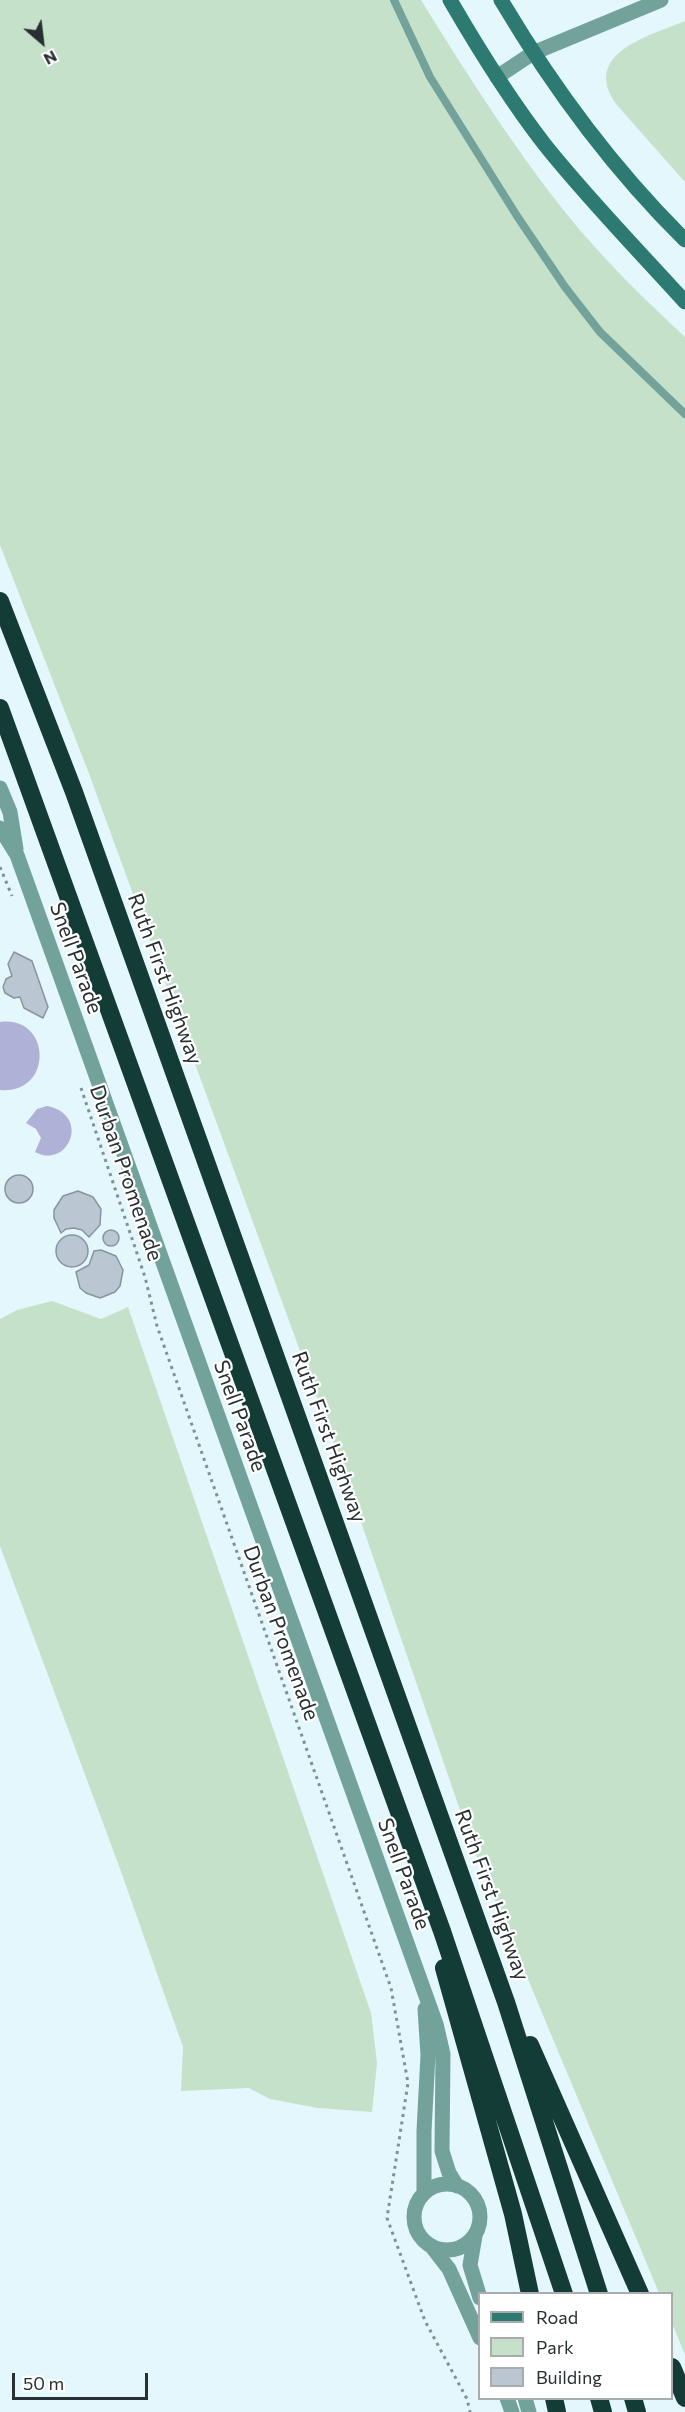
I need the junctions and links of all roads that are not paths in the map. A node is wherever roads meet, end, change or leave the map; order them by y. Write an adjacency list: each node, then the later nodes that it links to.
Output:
1 (394, 0): 9 (lane)
2 (450, 0): 6 (main road)
3 (501, 0): 5 (main road)
4 (661, 0): 5 (street)
5 (533, 53): 6 (street); 7 (main road)
6 (497, 77): 8 (main road)
7 (685, 240)
8 (685, 302)
9 (685, 414)
10 (0, 601): 17 (highway, Ruth First Highway)
11 (0, 708): 15 (highway)
12 (0, 788): 14 (street, Snell Parade)
13 (0, 828): 14 (street, Snell Parade)
14 (17, 855): 16 (street, Snell Parade)
15 (442, 1931): 22 (highway); 23 (highway)
16 (424, 1991): 18 (street, Snell Parade); 19 (street, Snell Parade)
17 (506, 2002): 24 (highway, Ruth First Highway); 25 (highway)
18 (458, 2186): 19 (street); 20 (street)
19 (424, 2193): 21 (street)
20 (475, 2236): 21 (street); 26 (street)
21 (432, 2247): 27 (street)
22 (531, 2292)
23 (563, 2292)
24 (598, 2292)
25 (639, 2292)
26 (478, 2293)
27 (478, 2334)
28 (673, 2369): 29 (highway)
29 (685, 2398)

